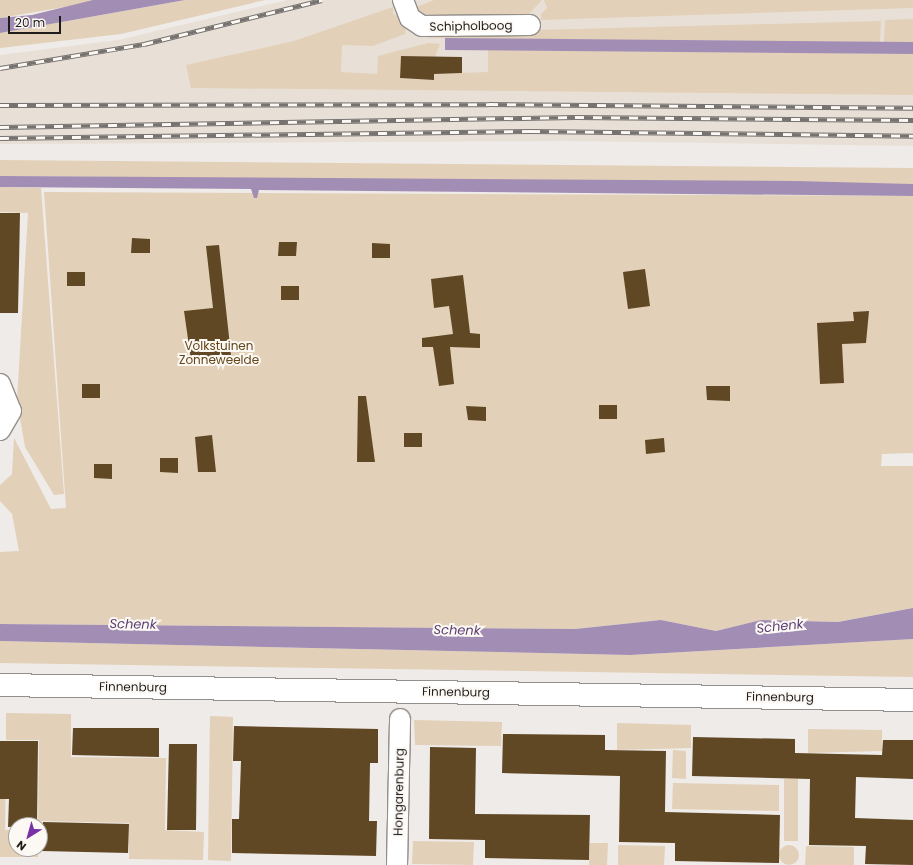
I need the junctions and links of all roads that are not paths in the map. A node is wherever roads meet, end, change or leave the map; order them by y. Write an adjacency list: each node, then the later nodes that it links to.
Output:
1 (403, 0): 2 (street, Schipholboog)
2 (530, 25)
3 (0, 384): 4 (street)
4 (0, 430)
5 (0, 685): 6 (street, Finnenburg)
6 (913, 700)
7 (400, 719): 8 (street, Hongarenburg)
8 (397, 865)

